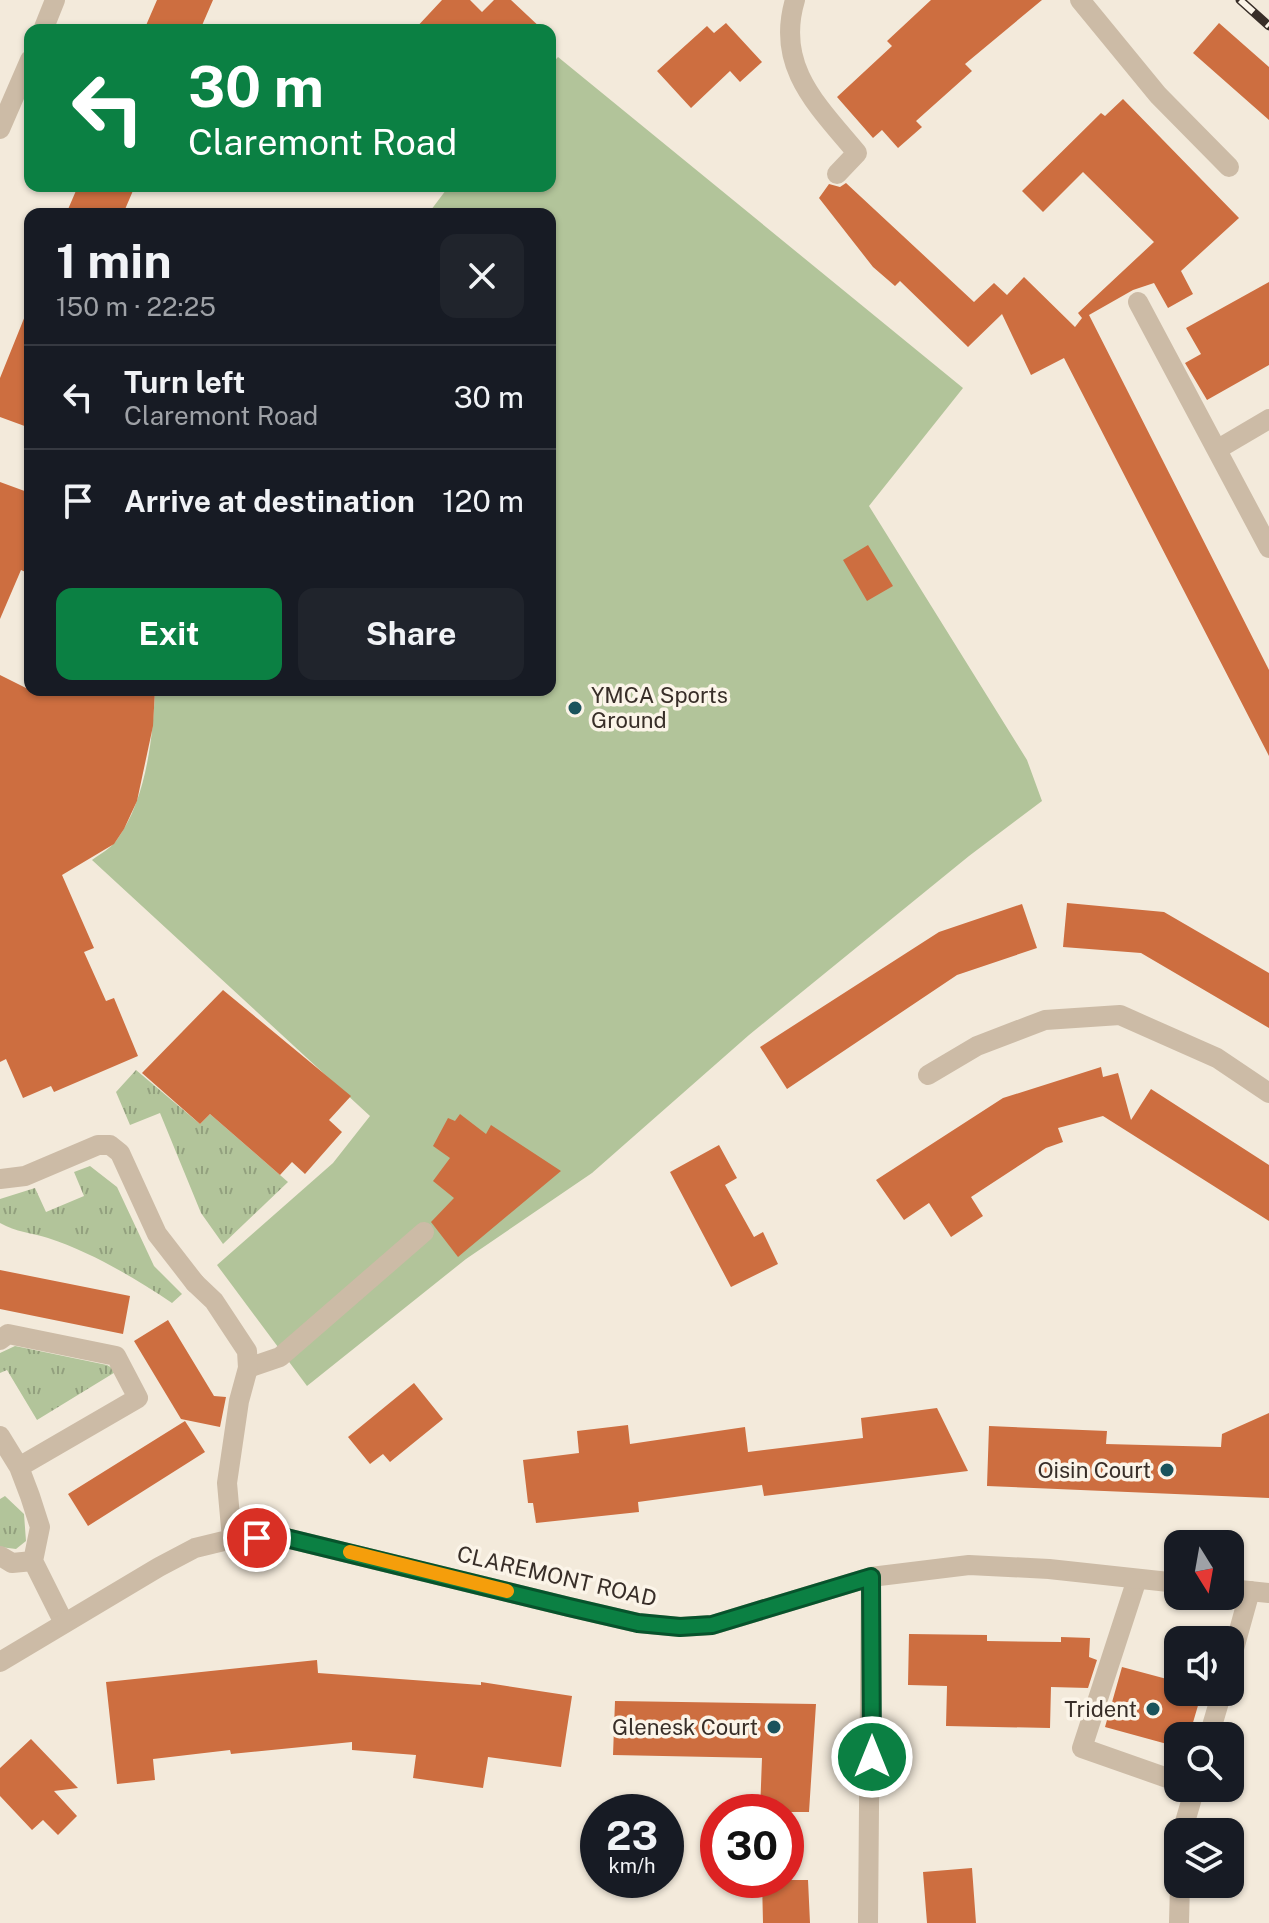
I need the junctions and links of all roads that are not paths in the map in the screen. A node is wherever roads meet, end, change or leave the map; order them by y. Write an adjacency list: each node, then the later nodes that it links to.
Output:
1 (55, 0): 4 (street)
2 (795, 0): 8 (street)
3 (1080, 0): 7 (street)
4 (45, 24)
5 (24, 74): 6 (street)
6 (0, 129)
7 (1229, 167)
8 (837, 174)
9 (1138, 302): 11 (street)
10 (1269, 419): 11 (street)
11 (1218, 449): 12 (street)
12 (1269, 548)
13 (928, 1075): 14 (street)
14 (1269, 1093)
15 (0, 1179): 18 (street)
16 (424, 1232): 18 (street)
17 (0, 1340): 20 (street)
18 (248, 1368): 21 (street)
19 (0, 1436): 20 (street)
20 (19, 1467): 23 (street)
21 (232, 1539): 24 (street, CLAREMONT ROAD); 28 (street, CLAREMONT ROAD)
22 (0, 1556): 23 (street)
23 (33, 1561): 28 (street)
24 (871, 1577): 25 (street, CLAREMONT ROAD); 33 (street)
25 (1137, 1579): 26 (street, CLAREMONT ROAD); 31 (street)
26 (1164, 1582)
27 (1250, 1591): 29 (street)
28 (64, 1623): 30 (street, CLAREMONT ROAD)
29 (1240, 1626)
30 (0, 1662)
31 (1164, 1777)
32 (1180, 1898): 34 (street)
33 (868, 1923)
34 (1179, 1923)

